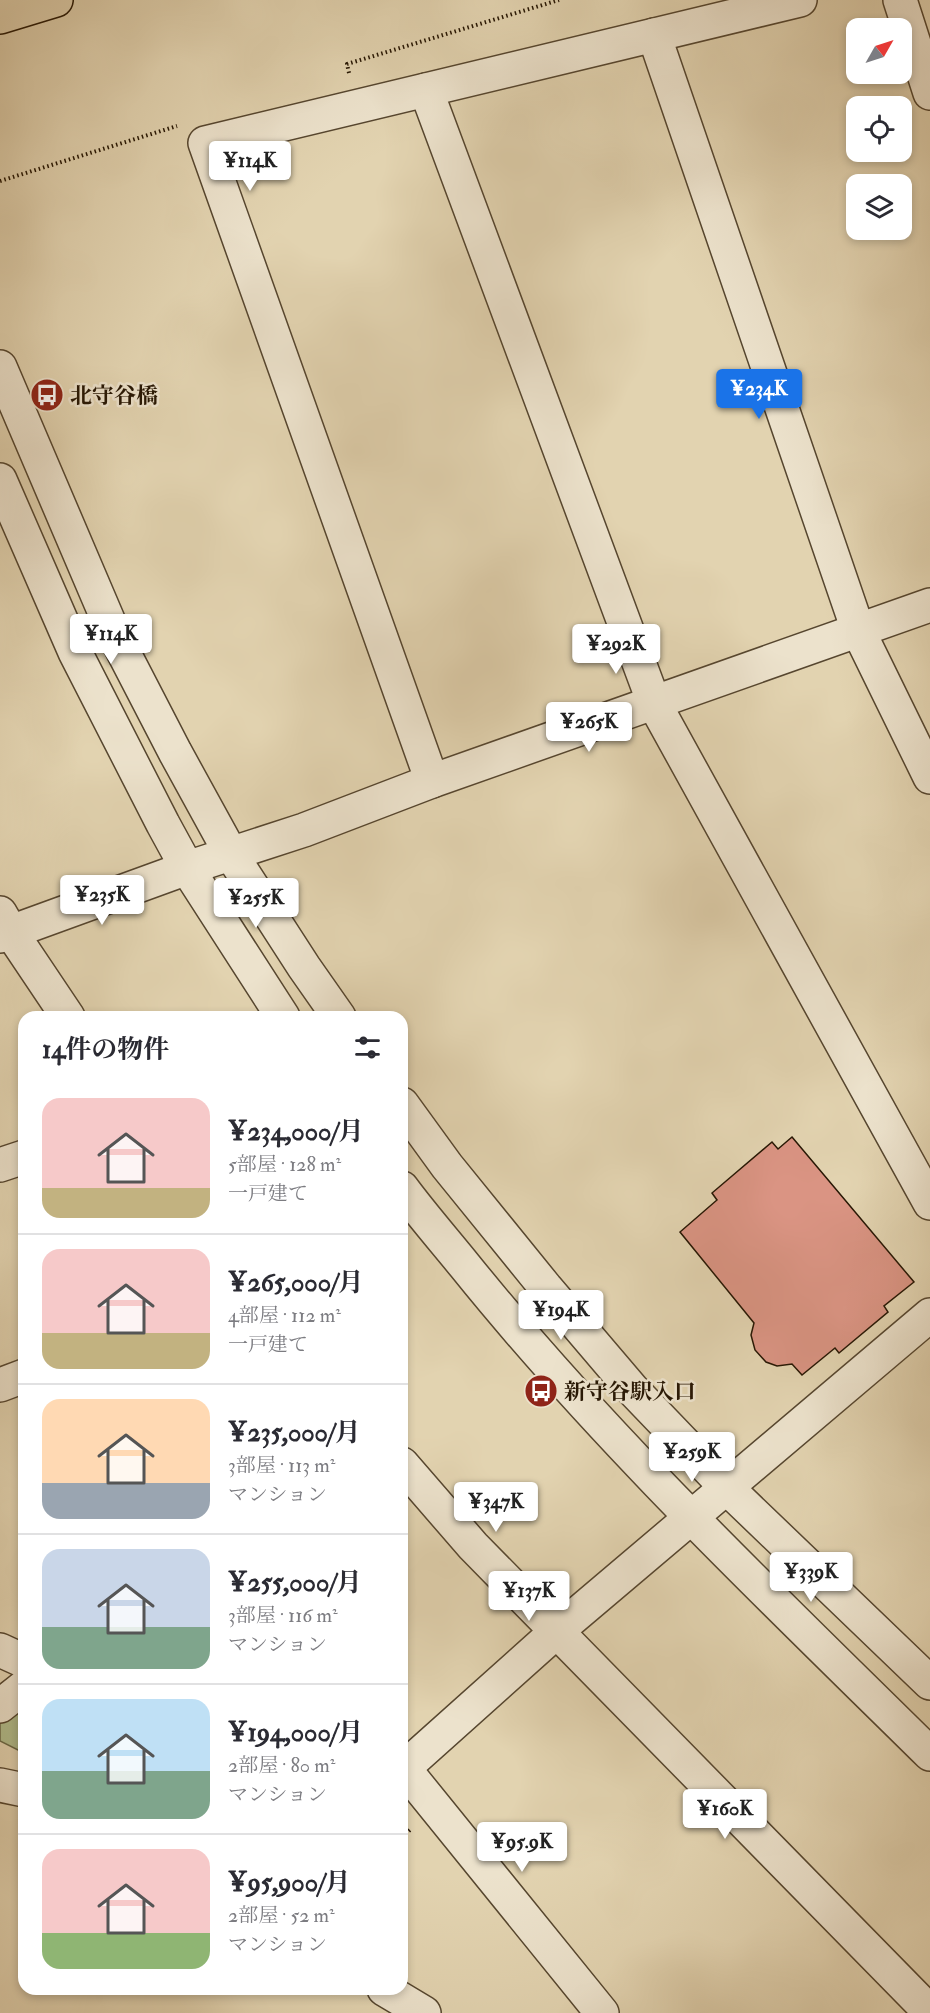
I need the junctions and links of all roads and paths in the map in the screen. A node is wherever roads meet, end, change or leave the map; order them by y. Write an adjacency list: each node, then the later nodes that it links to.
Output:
1 (56, 0): 5 (highway)
2 (559, 0): 7 (path)
3 (800, 0): 6 (street)
4 (900, 0): 9 (street)
5 (0, 17)
6 (654, 35): 8 (street); 15 (street)
7 (351, 81)
8 (426, 90): 10 (street); 16 (street)
9 (930, 93)
10 (205, 143): 11 (path); 18 (street)
11 (0, 181)
12 (0, 367): 19 (street)
13 (0, 480): 20 (street)
14 (930, 604): 15 (street)
15 (858, 630): 16 (street); 17 (street)
16 (654, 703): 18 (street); 29 (street)
17 (930, 777)
18 (432, 781): 19 (street)
19 (231, 854): 20 (street); 24 (street)
20 (187, 868): 21 (street); 23 (street)
21 (4, 927): 22 (street)
22 (64, 1011)
23 (279, 1011)
24 (335, 1011)
25 (408, 1112): 34 (street)
26 (18, 1159): 27 (street)
27 (0, 1166)
28 (408, 1195): 35 (street)
29 (930, 1203)
30 (930, 1315): 34 (street)
31 (18, 1378): 32 (street)
32 (0, 1385)
33 (408, 1471): 36 (street)
34 (726, 1487): 35 (street); 39 (street)
35 (691, 1518): 36 (street); 42 (street)
36 (557, 1631): 43 (street); 48 (street)
37 (0, 1650): 38 (street)
38 (18, 1658)
39 (930, 1683)
40 (18, 1692): 41 (street)
41 (0, 1706)
42 (930, 1754)
43 (408, 1763)
44 (408, 1773): 50 (street)
45 (0, 1785): 46 (street)
46 (18, 1789)
47 (394, 1995): 49 (street)
48 (930, 2012)
49 (424, 2013)
50 (602, 2013)

